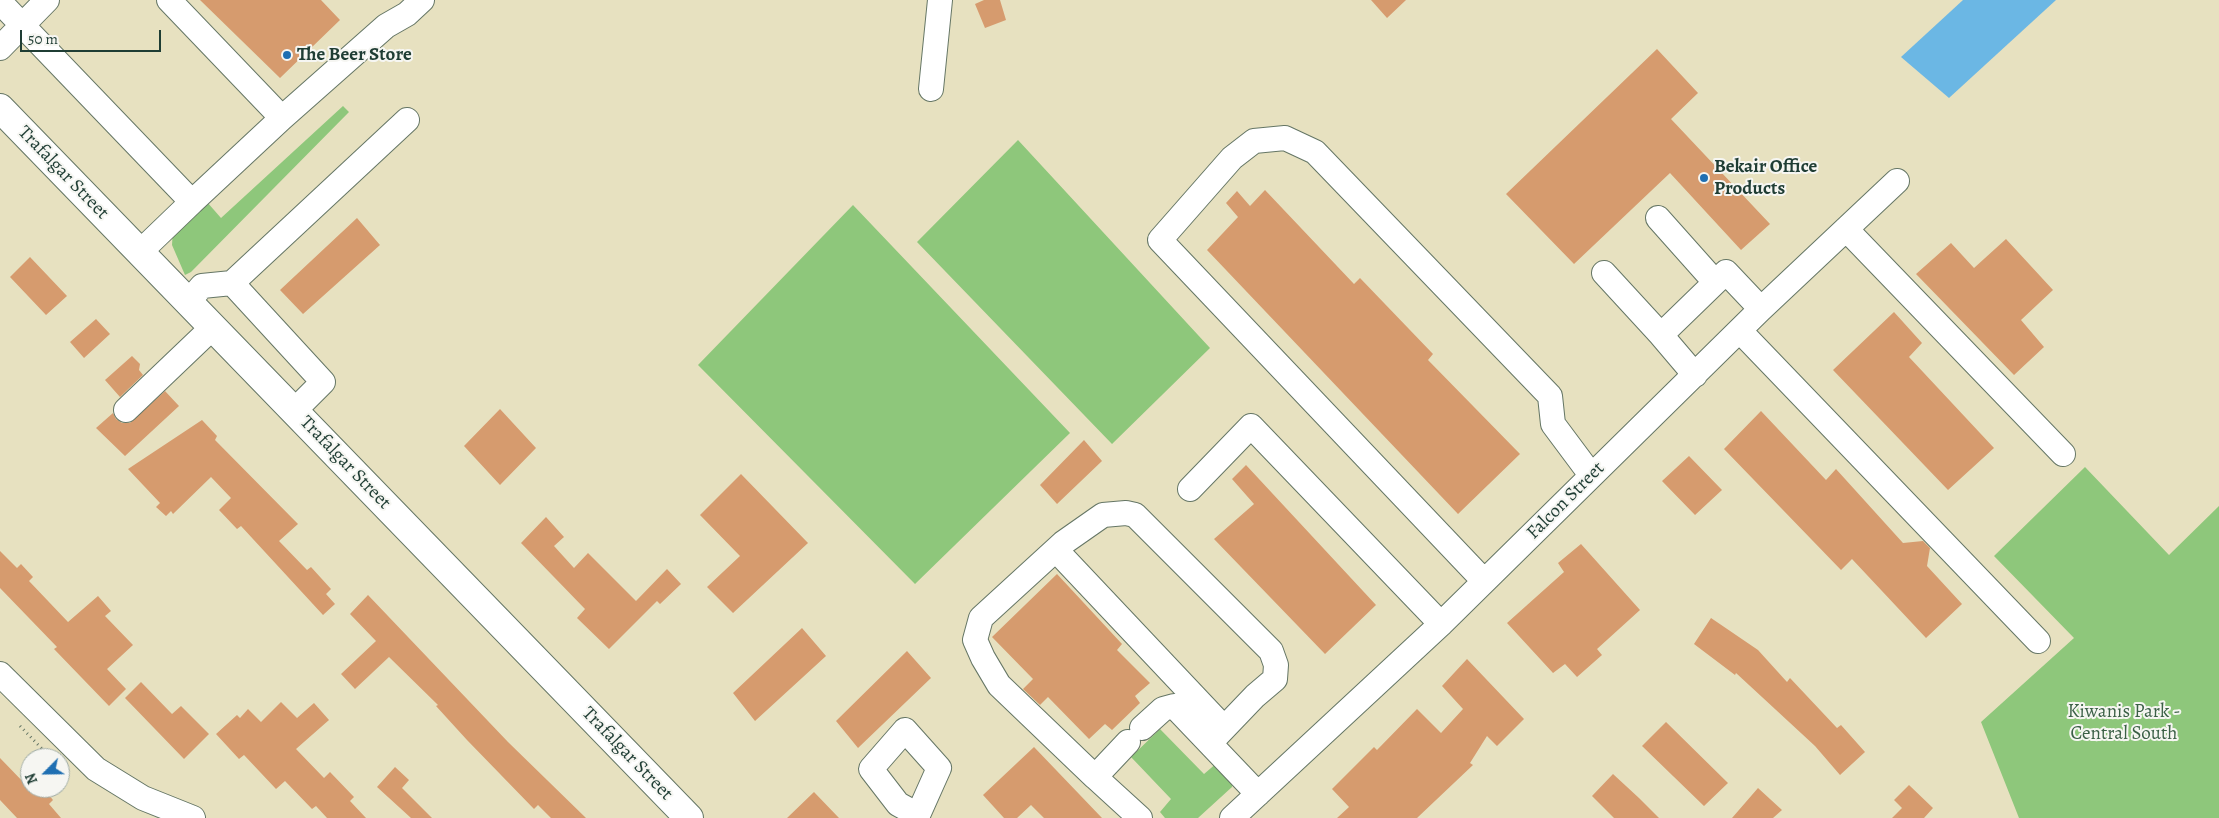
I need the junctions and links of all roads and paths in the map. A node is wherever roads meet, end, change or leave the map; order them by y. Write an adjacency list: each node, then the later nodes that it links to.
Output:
1 (46, 0): 6 (street)
2 (168, 0): 10 (street)
3 (422, 0): 10 (street)
4 (940, 0): 8 (street)
5 (0, 2): 6 (street)
6 (22, 24): 7 (street); 13 (street)
7 (0, 48)
8 (931, 89)
9 (0, 108): 16 (main road, Trafalgar Street)
10 (282, 118): 13 (street)
11 (407, 120): 19 (street)
12 (1897, 181): 15 (street, Falcon Street)
13 (192, 202): 16 (street)
14 (1658, 218): 18 (street)
15 (1846, 229): 21 (street, Falcon Street); 28 (street)
16 (140, 252): 20 (main road, Trafalgar Street)
17 (1604, 273): 24 (street)
18 (1715, 282): 21 (street); 24 (street)
19 (232, 283): 20 (street); 27 (street)
20 (188, 302): 22 (main road, Trafalgar Street)
21 (1761, 309): 23 (street, Falcon Street)
22 (213, 327): 26 (street); 27 (main road, Trafalgar Street)
23 (1740, 331): 25 (street, Falcon Street); 34 (street)
24 (1661, 335): 25 (street)
25 (1695, 375): 29 (street, Falcon Street)
26 (126, 410)
27 (294, 411): 42 (main road, Trafalgar Street)
28 (2063, 454)
29 (1591, 475): 32 (street, Falcon Street); 32 (street)
30 (1190, 489): 33 (street)
31 (1056, 550): 37 (street); 37 (street); 39 (street)
32 (1484, 582): 33 (street, Falcon Street)
33 (1441, 624): 40 (street, Falcon Street)
34 (2038, 641)
35 (0, 674): 41 (street)
36 (19, 725): 38 (path)
37 (1217, 735): 39 (street); 40 (street)
38 (41, 748)
39 (1095, 777): 43 (street)
40 (1258, 794): 44 (street, Falcon Street)
41 (193, 818)
42 (689, 818)
43 (1140, 818)
44 (1232, 818)

